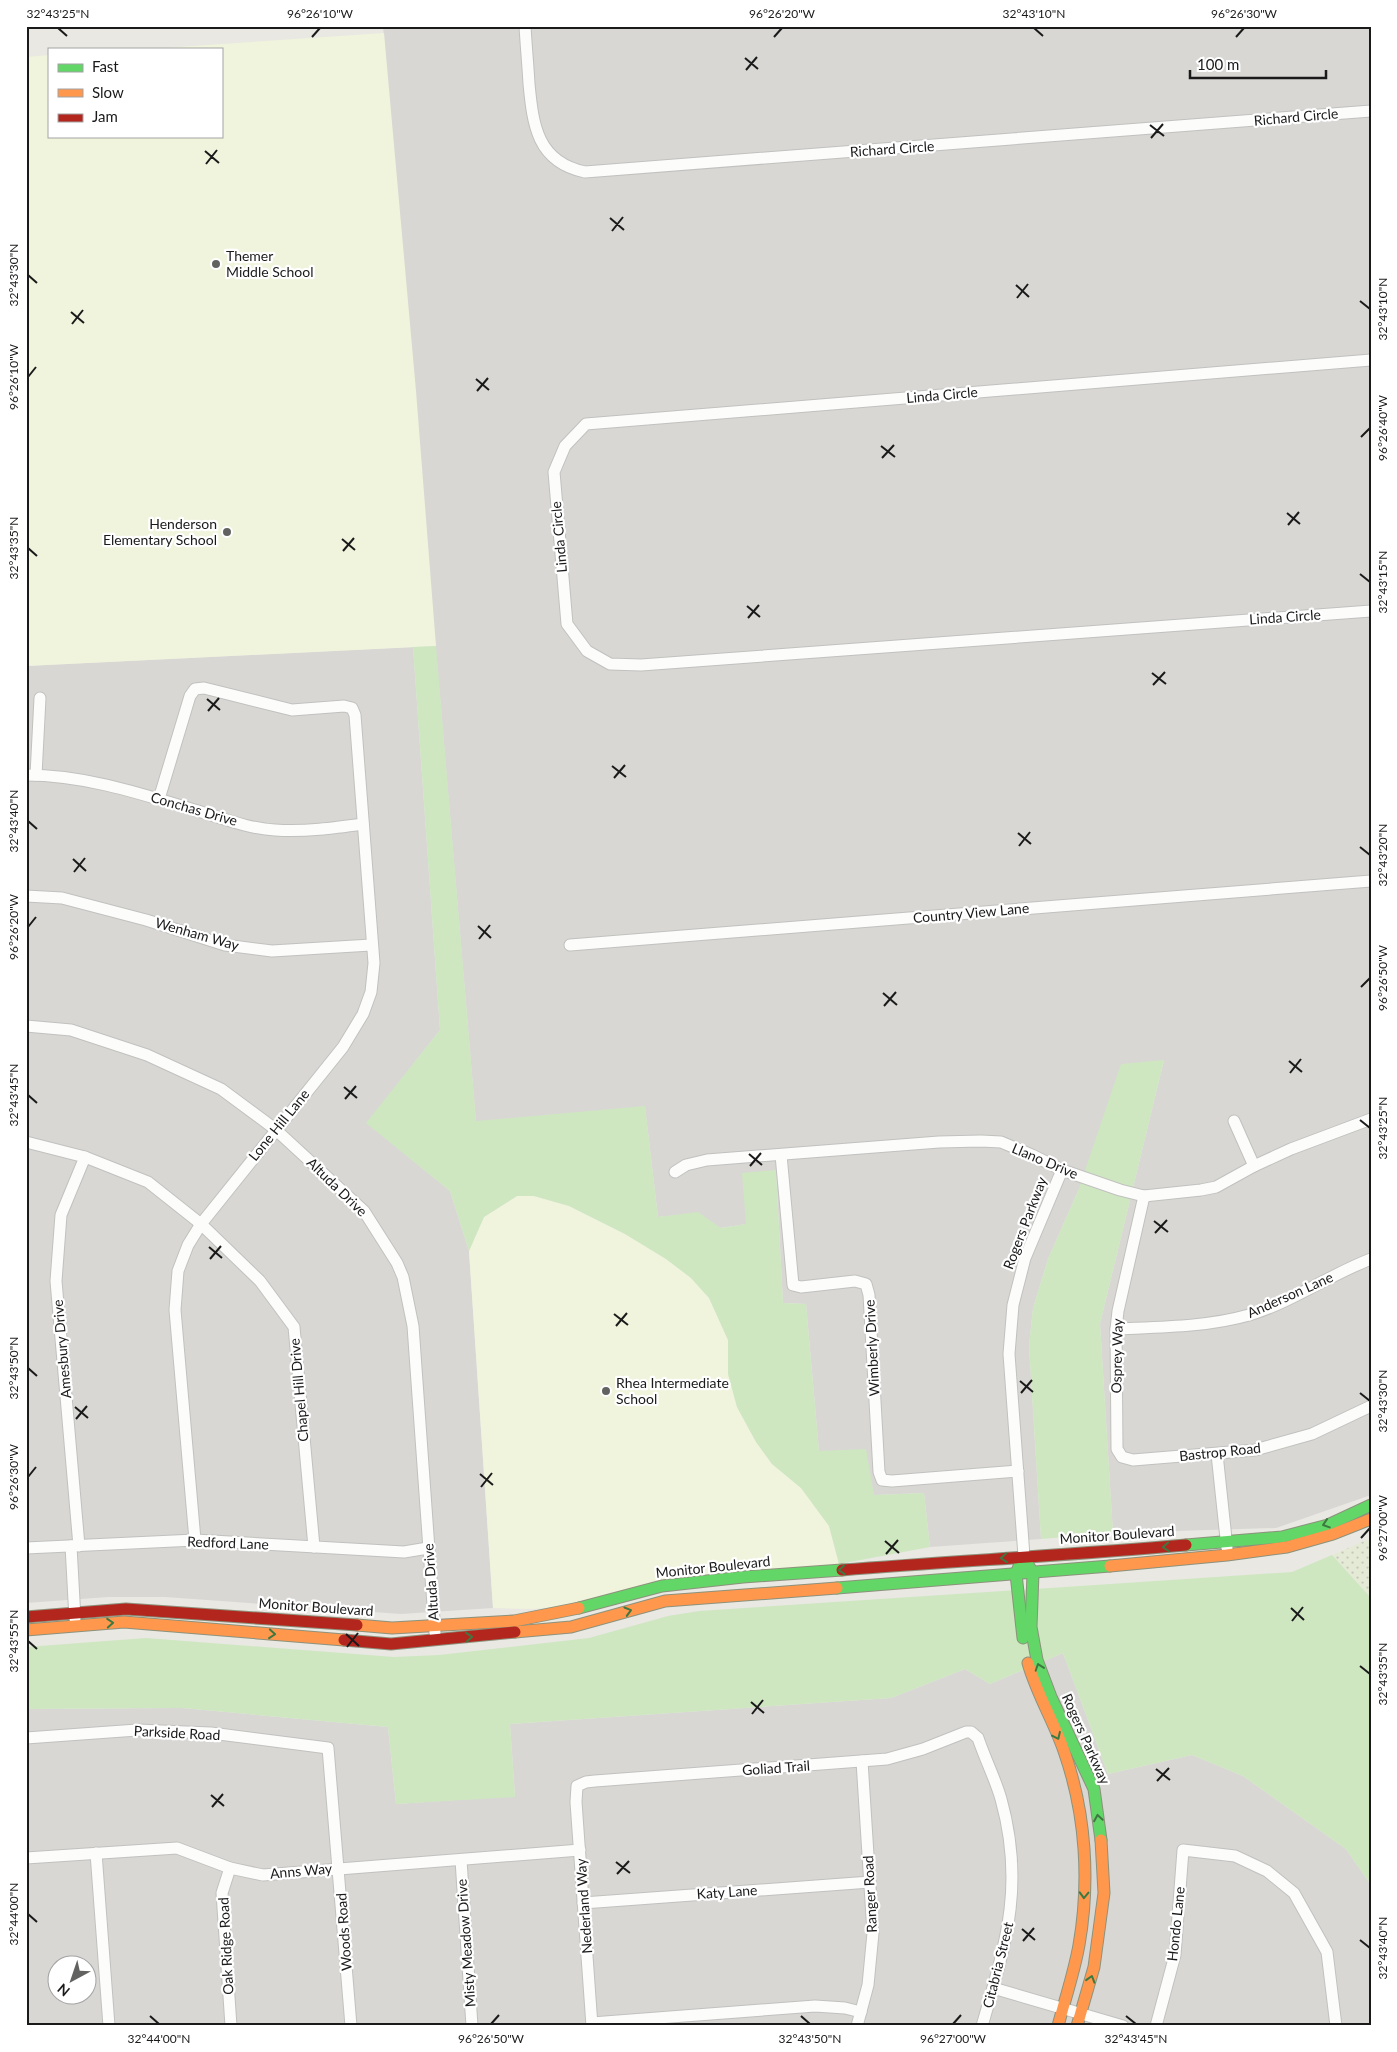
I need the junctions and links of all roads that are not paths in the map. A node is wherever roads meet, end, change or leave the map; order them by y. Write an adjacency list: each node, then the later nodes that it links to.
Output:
1 (525, 26): 2 (street, Richard Circle)
2 (1371, 111)
3 (1371, 360): 4 (street, Linda Circle)
4 (1371, 611)
5 (40, 698): 6 (street)
6 (31, 775): 7 (street, Conchas Drive)
7 (159, 799): 8 (street, Conchas Drive); 8 (street, Lone Hill Lane)
8 (363, 824): 11 (street, Lone Hill Lane)
9 (1371, 882): 12 (street, Country View Lane)
10 (26, 896): 11 (street, Wenham Way)
11 (371, 945): 16 (street, Lone Hill Lane)
12 (570, 945)
13 (26, 1026): 16 (street, Altuda Drive)
14 (1371, 1119): 20 (street, Llano Drive)
15 (1234, 1121): 20 (street)
16 (275, 1130): 24 (street, Lone Hill Lane); 38 (street, Altuda Drive)
17 (26, 1142): 19 (street, Chapel Hill Drive)
18 (781, 1155): 21 (street, Llano Drive); 22 (street, Llano Drive); 30 (street, Wimberly Drive)
19 (85, 1156): 24 (street, Chapel Hill Drive); 35 (street, Amesbury Drive)
20 (1254, 1166): 23 (street, Llano Drive)
21 (1062, 1170): 23 (street, Llano Drive); 30 (street, Rogers Parkway)
22 (675, 1172)
23 (1144, 1196): 26 (street, Osprey Way)
24 (201, 1224): 33 (street, Lone Hill Lane); 36 (street, Chapel Hill Drive)
25 (1371, 1260): 26 (street, Anderson Lane)
26 (1116, 1329): 29 (street, Osprey Way)
27 (1371, 1406): 28 (street, Bastrop Road)
28 (1217, 1454): 29 (street, Bastrop Road); 34 (street)
29 (1122, 1457)
30 (1018, 1471): 40 (street, Rogers Parkway)
31 (1371, 1505): 34 (street, Monitor Boulevard, one-way to 34)
32 (1371, 1519): 39 (street, Monitor Boulevard)
33 (195, 1540): 35 (street, Redford Lane); 36 (street, Redford Lane)
34 (1226, 1542): 39 (street); 40 (street, Monitor Boulevard, one-way to 40)
35 (75, 1546): 37 (street, Redford Lane); 43 (street, Amesbury Drive)
36 (314, 1547): 38 (street, Redford Lane)
37 (26, 1548)
38 (428, 1548): 45 (street, Altuda Drive)
39 (1227, 1555): 41 (street, Monitor Boulevard)
40 (1024, 1556): 41 (street, Rogers Parkway); 42 (street, Rogers Parkway); 45 (street, Monitor Boulevard, one-way to 45)
41 (1033, 1573): 42 (street, Monitor Boulevard); 65 (street, Rogers Parkway, one-way to 41)
42 (1016, 1574): 48 (street, Monitor Boulevard, one-way to 42); 63 (street, Rogers Parkway, one-way to 63)
43 (75, 1613): 44 (street, Monitor Boulevard); 45 (street, Monitor Boulevard); 46 (street, Amesbury Drive)
44 (26, 1617)
45 (434, 1625): 48 (street, Altuda Drive)
46 (76, 1626): 47 (street, Monitor Boulevard); 48 (street, Monitor Boulevard, one-way to 48)
47 (26, 1630)
48 (436, 1640)
49 (971, 1732): 52 (street, Goliad Trail); 62 (street, Citabria Street)
50 (26, 1738): 51 (street, Parkside Road)
51 (328, 1748): 59 (street, Woods Road)
52 (862, 1761): 53 (street, Goliad Trail); 60 (street, Ranger Road)
53 (577, 1786): 54 (street, Nederland Way)
54 (580, 1850): 57 (street, Anns Way); 61 (street, Nederland Way)
55 (96, 1853): 56 (street, Anns Way); 58 (street, Anns Way); 67 (street)
56 (26, 1858)
57 (461, 1860): 59 (street, Anns Way); 70 (street, Misty Meadow Drive)
58 (230, 1868): 59 (street, Anns Way); 68 (street, Oak Ridge Road)
59 (339, 1868): 69 (street, Woods Road)
60 (870, 1882): 61 (street, Katy Lane); 64 (street, Ranger Road)
61 (583, 1903): 66 (street, Nederland Way)
62 (993, 1988): 63 (street); 72 (street, Citabria Street)
63 (1063, 2007): 65 (street); 73 (street, Rogers Parkway)
64 (861, 2012): 66 (street); 71 (street, Ranger Road)
65 (1081, 2013): 74 (street, Rogers Parkway); 75 (street)
66 (592, 2024)
67 (109, 2026)
68 (231, 2026)
69 (351, 2026)
70 (472, 2026)
71 (857, 2026)
72 (982, 2026)
73 (1058, 2026)
74 (1077, 2026)
75 (1123, 2026)
76 (1156, 2026): 77 (street, Hondo Lane)
77 (1336, 2026)

